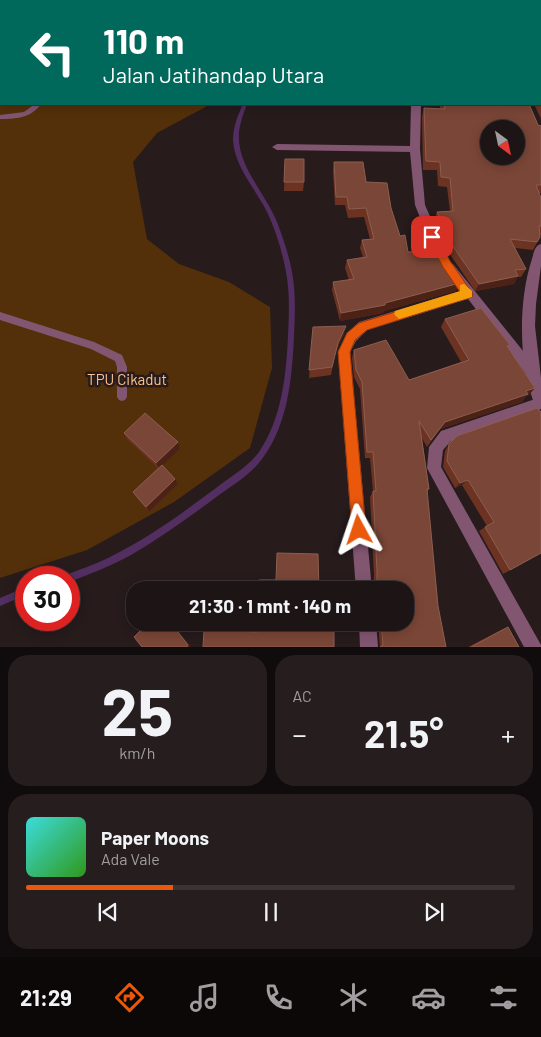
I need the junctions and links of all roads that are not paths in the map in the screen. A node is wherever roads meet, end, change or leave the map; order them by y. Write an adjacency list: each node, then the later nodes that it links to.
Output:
1 (37, 105): 3 (lane)
2 (416, 105): 5 (street)
3 (0, 117)
4 (277, 147): 5 (street)
5 (415, 149): 7 (street)
6 (541, 248): 9 (street)
7 (468, 294): 9 (street); 12 (street)
8 (0, 316): 10 (lane)
9 (533, 372): 11 (street)
10 (122, 397)
11 (541, 403): 15 (street)
12 (363, 581)
13 (368, 631): 14 (street)
14 (369, 647)
15 (533, 647)

